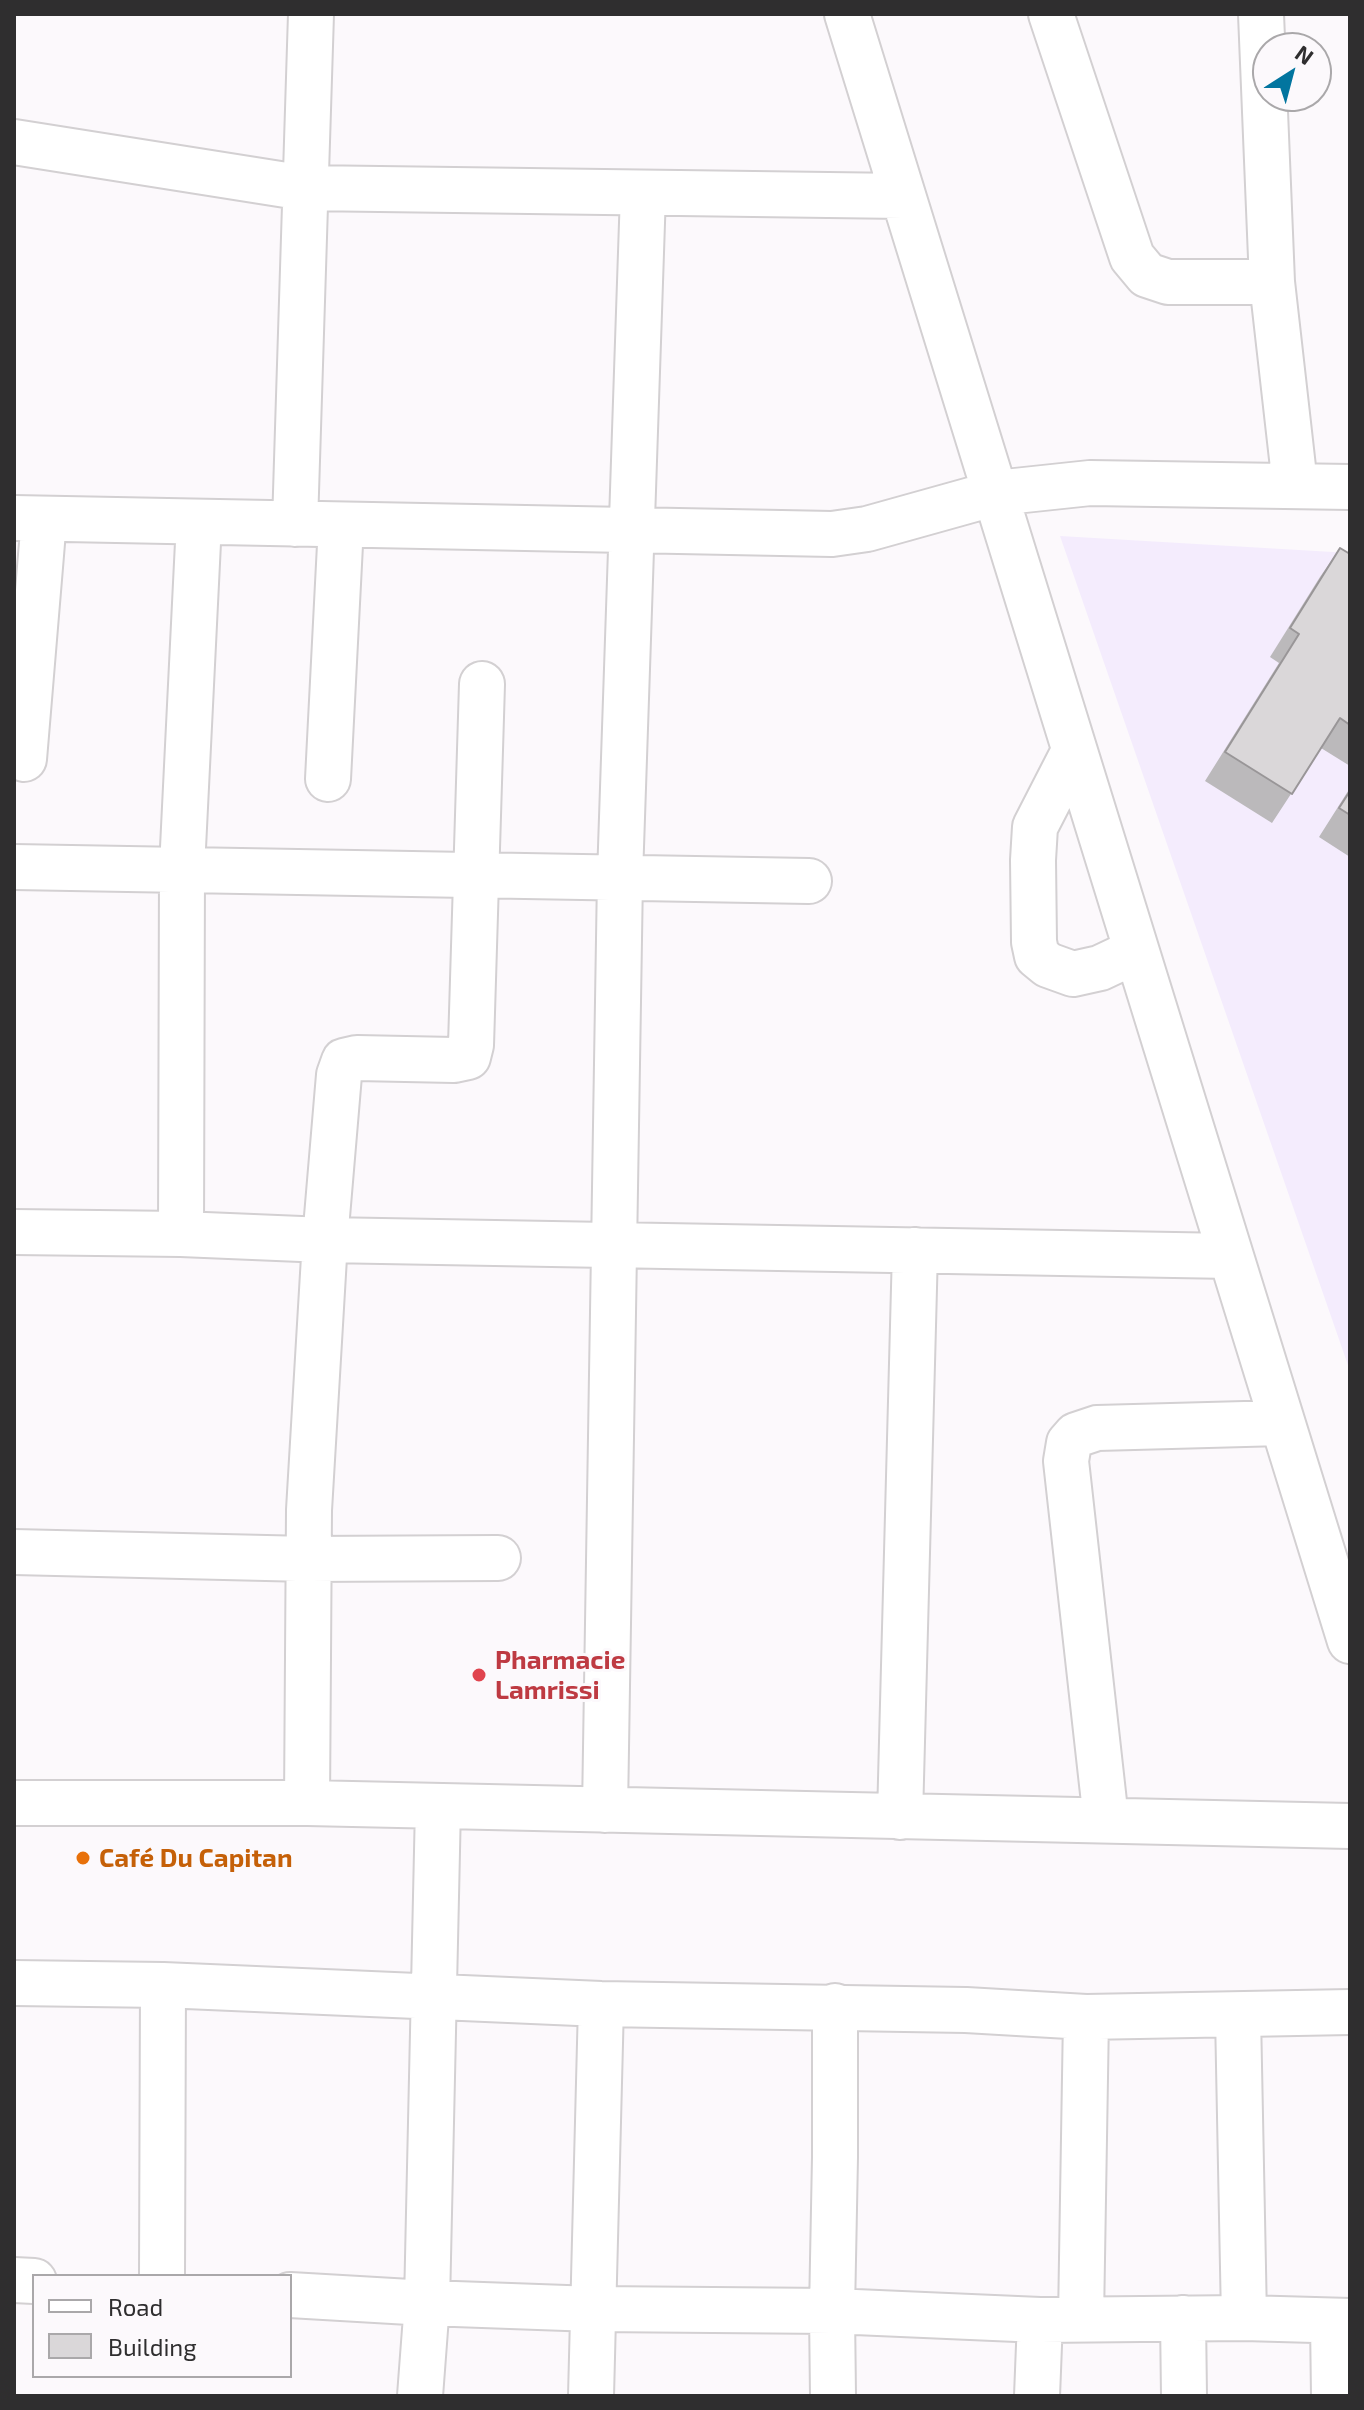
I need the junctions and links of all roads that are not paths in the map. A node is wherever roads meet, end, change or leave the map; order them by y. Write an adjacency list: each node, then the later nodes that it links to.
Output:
1 (311, 14): 6 (street)
2 (847, 14): 8 (street)
3 (1051, 14): 9 (street)
4 (1261, 14): 9 (street)
5 (14, 142): 6 (street)
6 (305, 188): 7 (street); 15 (street)
7 (643, 193): 8 (street); 17 (street)
8 (903, 196): 12 (street)
9 (1272, 282): 10 (street)
10 (1295, 485): 11 (street); 12 (street)
11 (1350, 487)
12 (996, 493): 17 (street); 19 (street)
13 (29, 519): 14 (street); 20 (street)
14 (199, 522): 15 (street); 23 (street)
15 (295, 524): 16 (street)
16 (341, 525): 17 (street); 21 (street)
17 (631, 530): 25 (street)
18 (482, 684): 24 (street)
19 (1074, 751): 27 (street); 27 (street)
20 (24, 759)
21 (328, 779)
22 (14, 867): 23 (street)
23 (182, 868): 24 (street); 29 (street)
24 (476, 874): 25 (street); 30 (street)
25 (620, 877): 26 (street); 31 (street)
26 (809, 881)
27 (1136, 951): 33 (street)
28 (14, 1232): 29 (street)
29 (181, 1234): 30 (street)
30 (325, 1240): 31 (street); 37 (street)
31 (615, 1245): 32 (street); 42 (street)
32 (915, 1250): 33 (street); 43 (street)
33 (1231, 1256): 34 (street)
34 (1282, 1423): 38 (street); 44 (street)
35 (14, 1552): 37 (street)
36 (498, 1558): 37 (street)
37 (308, 1559): 40 (street)
38 (1350, 1641)
39 (14, 1803): 40 (street)
40 (307, 1803): 41 (street)
41 (438, 1806): 42 (street); 48 (street)
42 (605, 1810): 43 (street)
43 (900, 1817): 44 (street)
44 (1106, 1820): 45 (street)
45 (1350, 1826)
46 (14, 1983): 47 (street)
47 (163, 1985): 48 (street); 54 (street)
48 (435, 1996): 49 (street); 56 (street)
49 (601, 2004): 50 (street); 57 (street)
50 (835, 2006): 53 (street); 58 (street)
51 (1350, 2012): 52 (street)
52 (1238, 2015): 53 (street); 60 (street)
53 (1086, 2017): 61 (street)
54 (162, 2274)
55 (292, 2295): 56 (street)
56 (427, 2303): 57 (street); 63 (street)
57 (594, 2309): 58 (street); 64 (street)
58 (832, 2311): 61 (street); 65 (street)
59 (1183, 2318): 60 (street); 61 (street); 67 (street)
60 (1244, 2318): 62 (street)
61 (1060, 2319): 66 (street)
62 (1342, 2321): 68 (street)
63 (420, 2396)
64 (591, 2396)
65 (833, 2396)
66 (1037, 2396)
67 (1184, 2396)
68 (1334, 2396)

